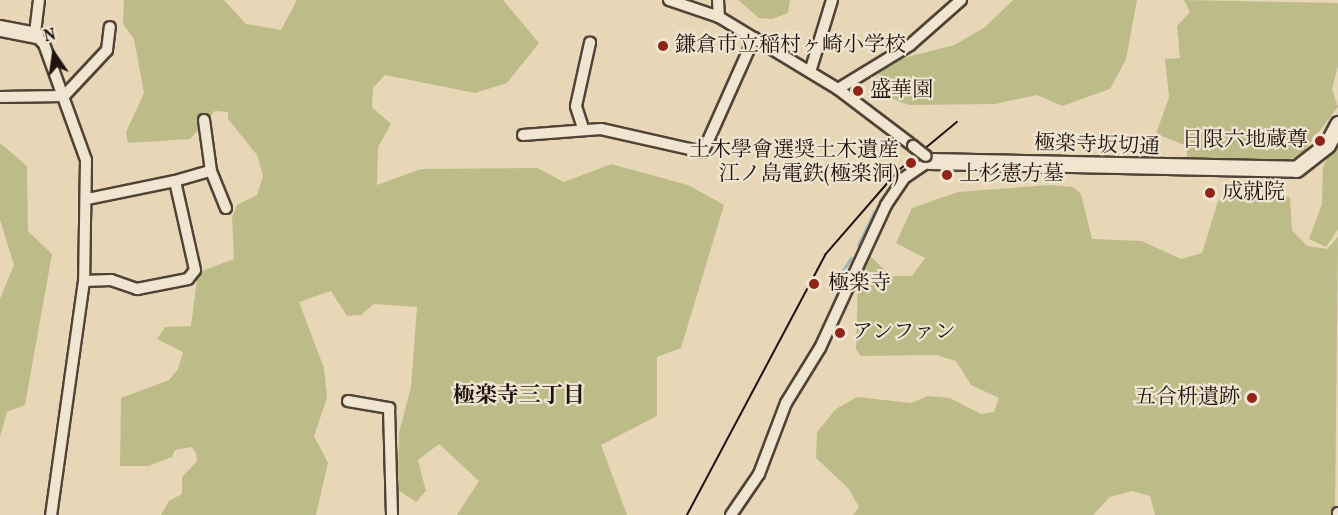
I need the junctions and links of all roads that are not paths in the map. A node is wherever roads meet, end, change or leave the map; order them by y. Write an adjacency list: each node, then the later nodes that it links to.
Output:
1 (39, 0): 9 (street)
2 (669, 0): 6 (street)
3 (718, 0): 6 (street)
4 (832, 0): 12 (street)
5 (961, 0): 13 (street)
6 (719, 17): 10 (street)
7 (110, 27): 14 (street)
8 (0, 28): 9 (street)
9 (35, 35): 14 (street)
10 (754, 38): 12 (street); 18 (street)
11 (590, 43): 18 (street)
12 (810, 72): 13 (street)
13 (838, 89): 20 (street, bridge)
14 (64, 96): 15 (street); 23 (street)
15 (0, 98)
16 (204, 120): 21 (street)
17 (1338, 124): 20 (street, 極楽寺坂切通)
18 (583, 128): 19 (street)
19 (523, 135)
20 (927, 158): 29 (street)
21 (211, 171): 22 (street); 24 (street)
22 (175, 181): 23 (street); 25 (street)
23 (87, 199): 25 (street)
24 (226, 208)
25 (84, 281): 27 (street)
26 (348, 401): 28 (street)
27 (51, 515)
28 (392, 515)
29 (731, 515)

